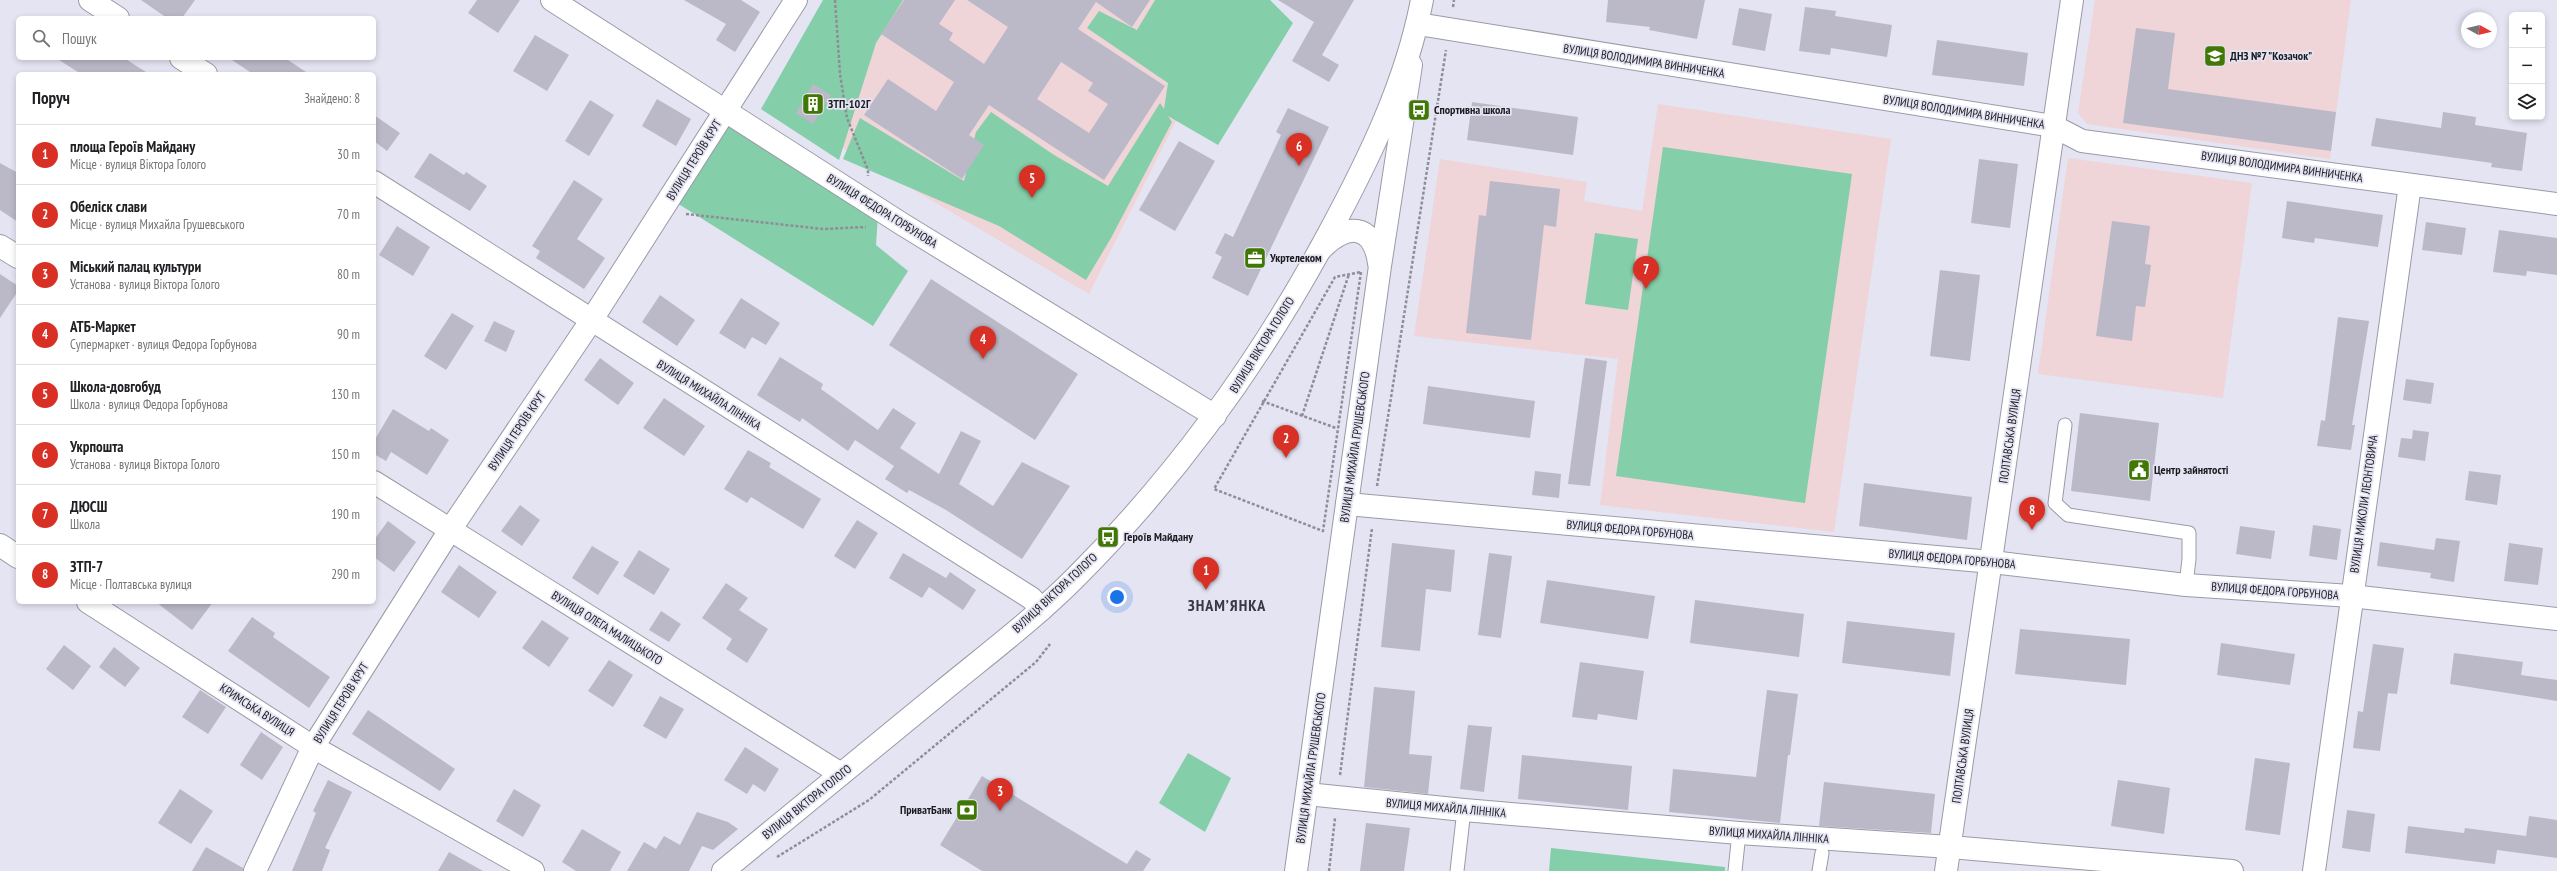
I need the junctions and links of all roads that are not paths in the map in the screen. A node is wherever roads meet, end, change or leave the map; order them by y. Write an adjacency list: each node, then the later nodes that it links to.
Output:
1 (90, 0): 6 (street)
2 (552, 0): 10 (street, ВУЛИЦЯ ФЕДОРА ГОРБУНОВА)
3 (796, 0): 10 (street, ВУЛИЦЯ ГЕРОЇВ КРУТ)
4 (1422, 0): 7 (street, ВУЛИЦЯ МИХАЙЛА ГРУШЕВСЬКОГО)
5 (2072, 0): 11 (street, ПОЛТАВСЬКА ВУЛИЦЯ)
6 (115, 16)
7 (1418, 24): 11 (street, ВУЛИЦЯ ВОЛОДИМИРА ВИННИЧЕНКА); 12 (street, ВУЛИЦЯ МИХАЙЛА ГРУШЕВСЬКОГО); 19 (street, ВУЛИЦЯ МИХАЙЛА ГРУШЕВСЬКОГО)
8 (184, 60): 9 (street)
9 (203, 72)
10 (725, 112): 20 (street, ВУЛИЦЯ ГЕРОЇВ КРУТ); 21 (street, ВУЛИЦЯ ФЕДОРА ГОРБУНОВА)
11 (2053, 126): 14 (street, ВУЛИЦЯ ВОЛОДИМИРА ВИННИЧЕНКА); 28 (street, ПОЛТАВСЬКА ВУЛИЦЯ)
12 (1374, 146): 17 (street, ВУЛИЦЯ ВІКТОРА ГОЛОГО)
13 (376, 183): 20 (street, ВУЛИЦЯ МИХАЙЛА ЛІННІКА)
14 (2410, 185): 15 (street, ВУЛИЦЯ ВОЛОДИМИРА ВИННИЧЕНКА); 30 (street, ВУЛИЦЯ МИКОЛИ ЛЕОНТОВИЧА)
15 (2557, 204)
16 (0, 246): 18 (street)
17 (1320, 250): 19 (street); 21 (street, ВУЛИЦЯ ВІКТОРА ГОЛОГО)
18 (16, 257)
19 (1370, 269): 24 (street, ВУЛИЦЯ МИХАЙЛА ГРУШЕВСЬКОГО)
20 (591, 321): 25 (street, ВУЛИЦЯ ГЕРОЇВ КРУТ); 32 (street, ВУЛИЦЯ МИХАЙЛА ЛІННІКА)
21 (1215, 416): 32 (street, ВУЛИЦЯ ВІКТОРА ГОЛОГО)
22 (2065, 425): 29 (lane)
23 (376, 483): 25 (street, ВУЛИЦЯ ОЛЕГА МАЛИЦЬКОГО)
24 (1347, 504): 28 (street, ВУЛИЦЯ ФЕДОРА ГОРБУНОВА); 36 (street, ВУЛИЦЯ МИХАЙЛА ГРУШЕВСЬКОГО)
25 (450, 530): 34 (street, ВУЛИЦЯ ГЕРОЇВ КРУТ); 35 (street, ВУЛИЦЯ ОЛЕГА МАЛИЦЬКОГО)
26 (0, 545): 27 (street)
27 (16, 556)
28 (1992, 562): 29 (street, ВУЛИЦЯ ФЕДОРА ГОРБУНОВА); 39 (street, ПОЛТАВСЬКА ВУЛИЦЯ)
29 (2186, 585): 30 (street, ВУЛИЦЯ ФЕДОРА ГОРБУНОВА)
30 (2351, 596): 33 (street, ВУЛИЦЯ ФЕДОРА ГОРБУНОВА); 50 (street, ВУЛИЦЯ МИКОЛИ ЛЕОНТОВИЧА)
31 (91, 604): 34 (street, КРИМСЬКА ВУЛИЦЯ)
32 (1042, 609): 35 (street, ВУЛИЦЯ ВІКТОРА ГОЛОГО)
33 (2557, 619)
34 (313, 747): 41 (street, ВУЛИЦЯ ГЕРОЇВ КРУТ); 42 (street, КРИМСЬКА ВУЛИЦЯ)
35 (841, 774): 43 (street, ВУЛИЦЯ ВІКТОРА ГОЛОГО)
36 (1307, 794): 37 (street, ВУЛИЦЯ МИХАЙЛА ЛІННІКА); 44 (street, ВУЛИЦЯ МИХАЙЛА ГРУШЕВСЬКОГО)
37 (1464, 810): 38 (street, ВУЛИЦЯ МИХАЙЛА ЛІННІКА); 45 (lane)
38 (1739, 834): 39 (street, ВУЛИЦЯ МИХАЙЛА ЛІННІКА); 46 (lane)
39 (1950, 847): 48 (street, ПОЛТАВСЬКА ВУЛИЦЯ); 49 (street, ВУЛИЦЯ МИХАЙЛА ЛІННІКА)
40 (1822, 853): 47 (lane)
41 (255, 871)
42 (533, 871)
43 (722, 871)
44 (1296, 871)
45 (1457, 871)
46 (1735, 871)
47 (1818, 871)
48 (1946, 871)
49 (2232, 871)
50 (2314, 871)

